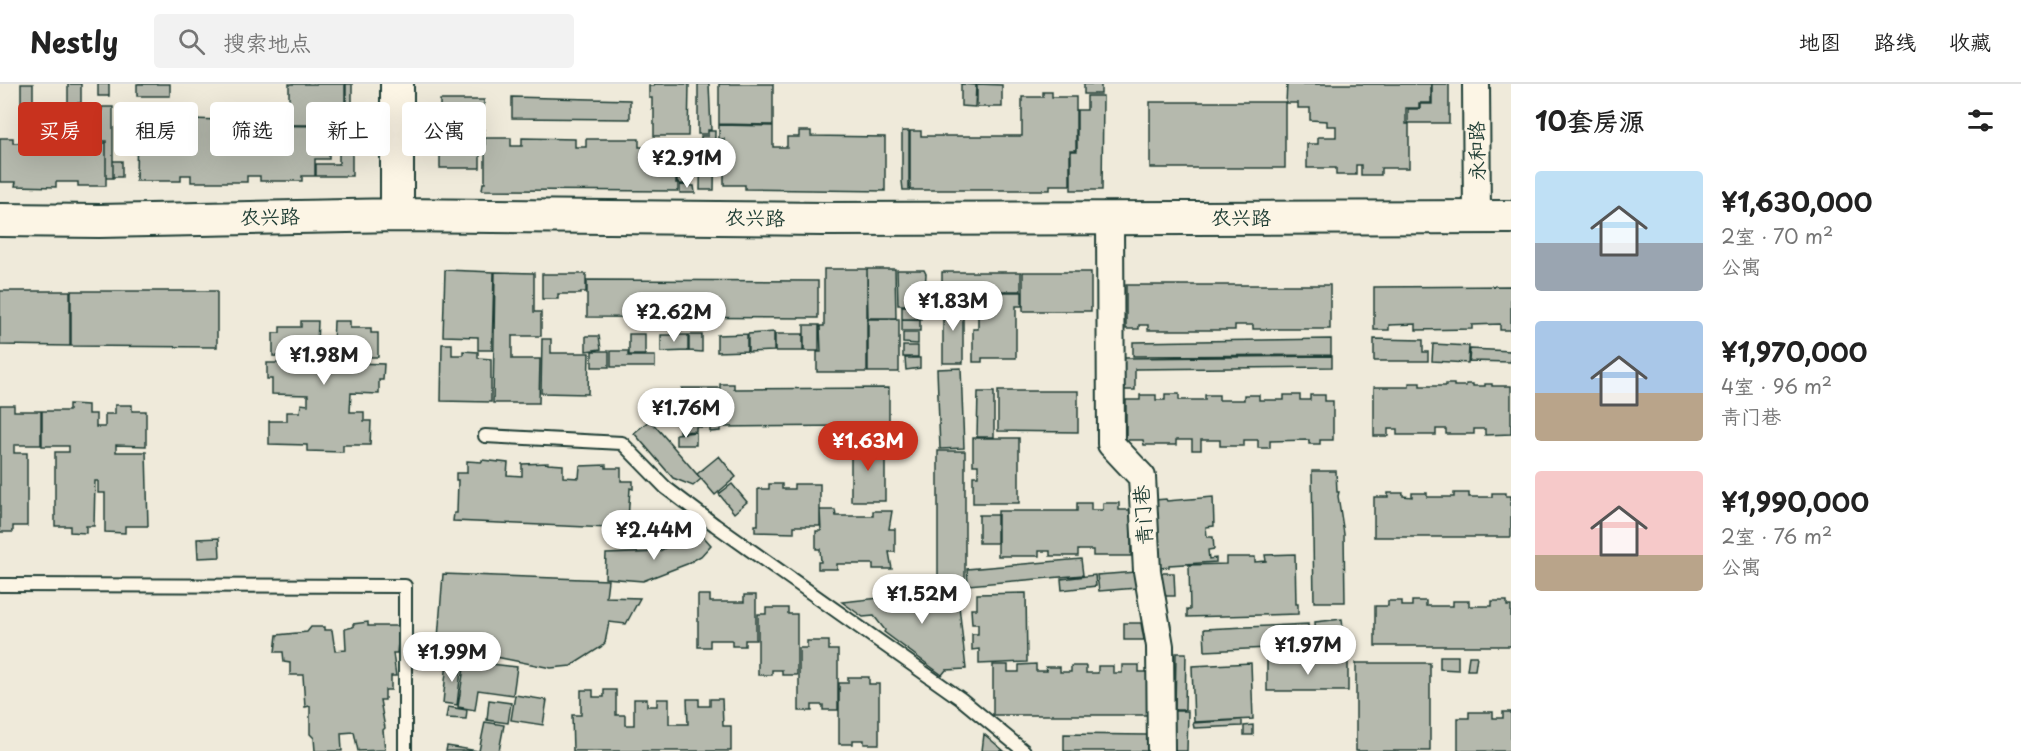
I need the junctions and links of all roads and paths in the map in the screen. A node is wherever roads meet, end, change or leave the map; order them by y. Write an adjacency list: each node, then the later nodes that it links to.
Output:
1 (397, 84): 3 (street)
2 (1476, 84): 4 (street, 永和路)
3 (397, 215): 6 (street, 农兴路); 7 (street, 农兴路)
4 (1477, 217): 5 (street, 农兴路); 6 (street, 农兴路)
5 (1511, 217)
6 (1110, 218): 12 (street, 青门巷)
7 (0, 220)
8 (485, 436): 11 (lane)
9 (0, 585): 10 (lane)
10 (405, 751)
11 (1024, 751)
12 (1161, 751)

